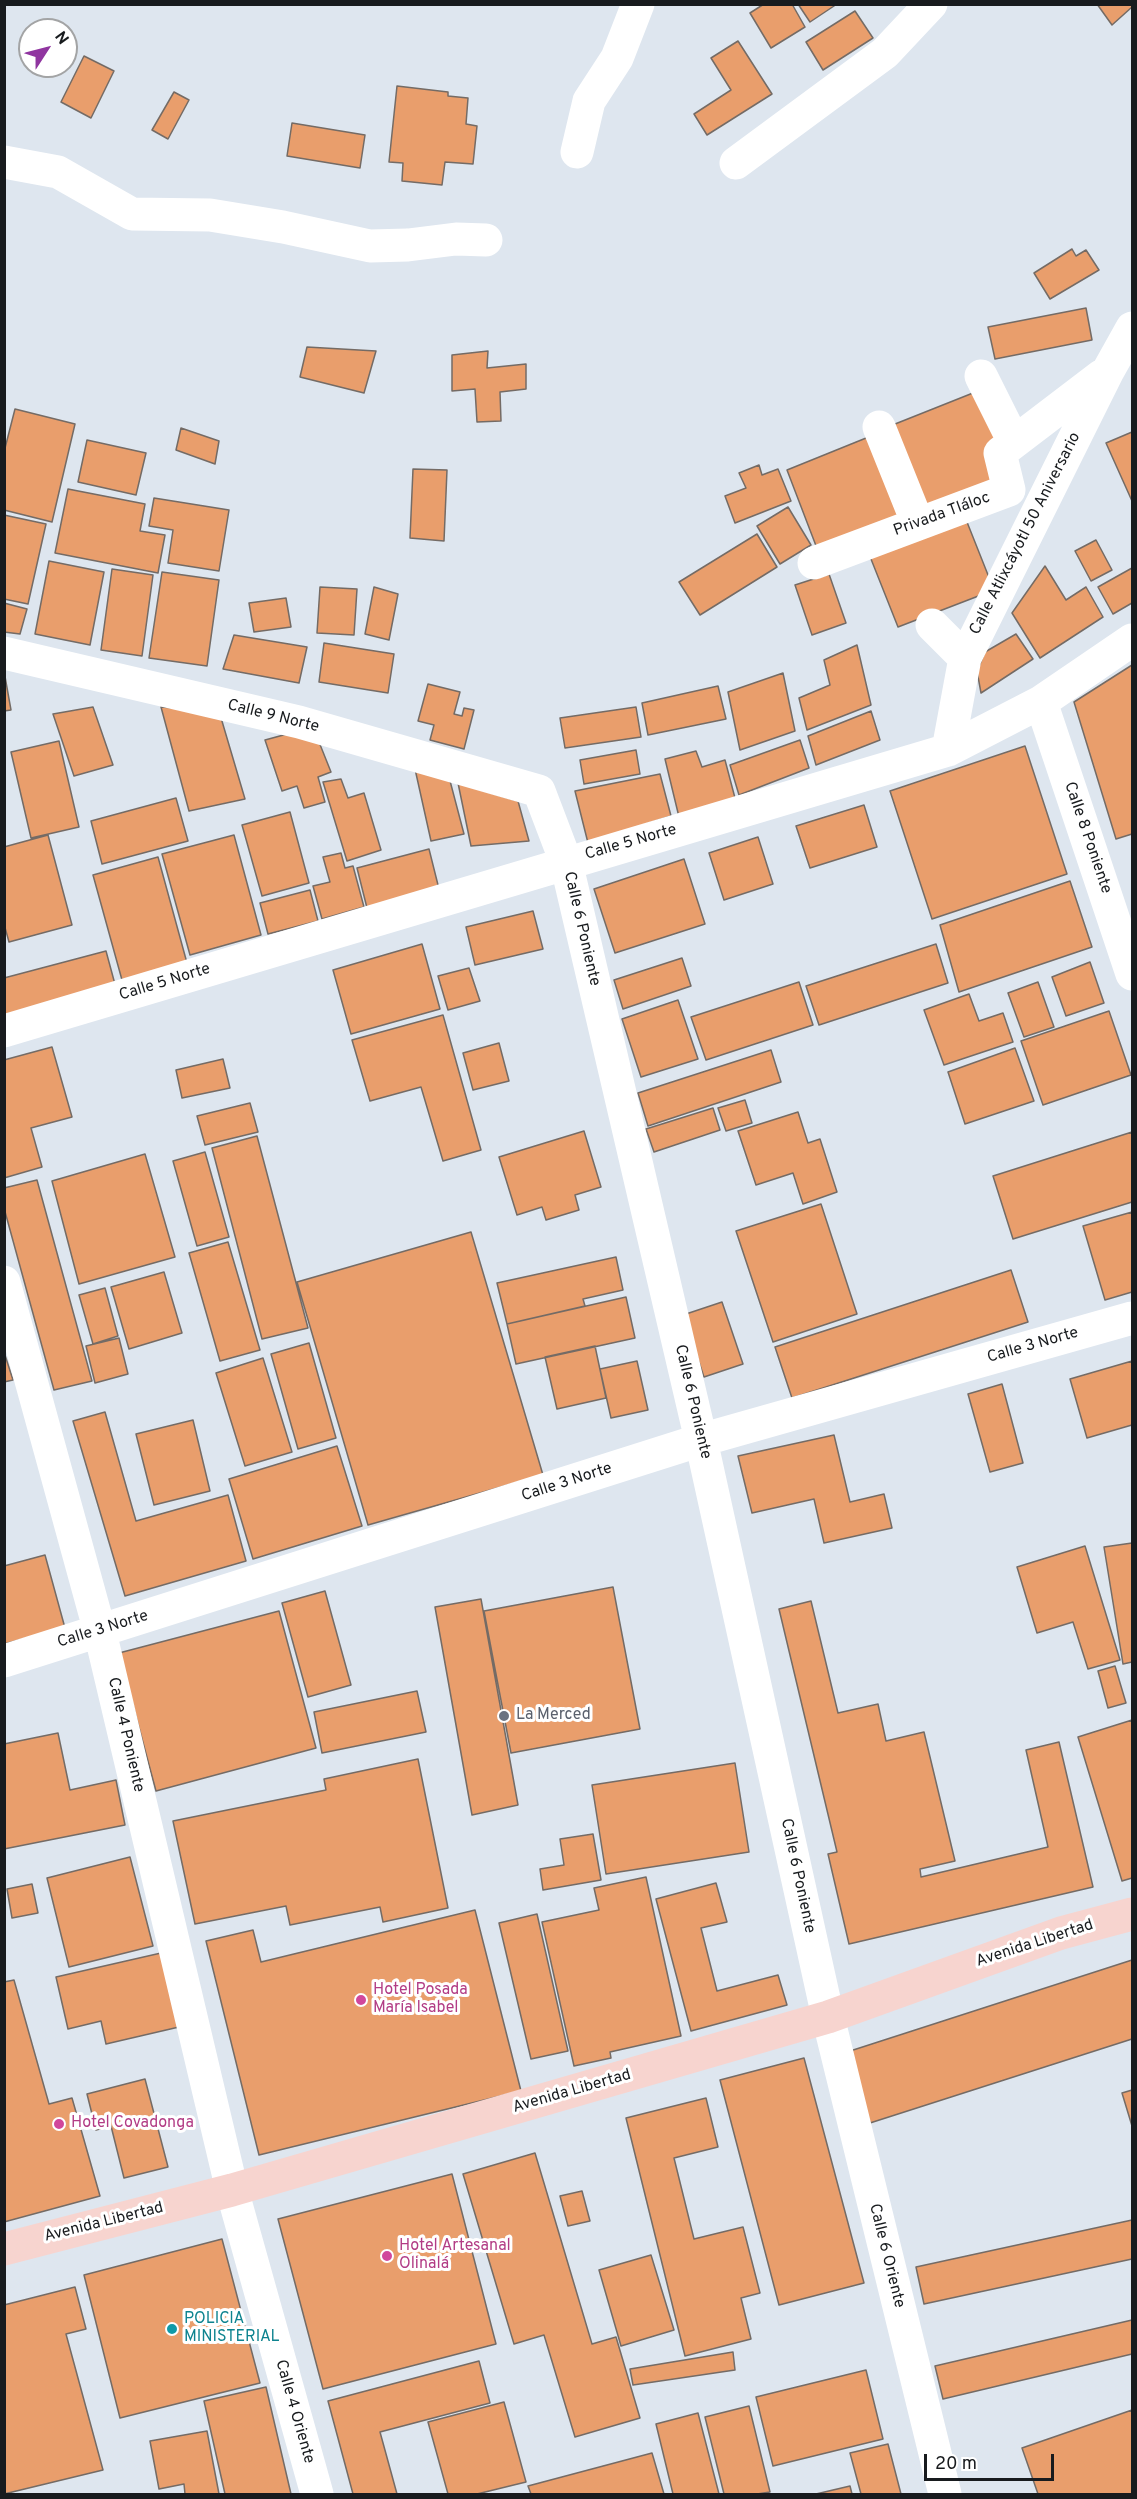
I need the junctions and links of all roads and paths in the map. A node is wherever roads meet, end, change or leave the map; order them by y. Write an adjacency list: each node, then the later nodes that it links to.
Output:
1 (638, 4): 3 (street)
2 (931, 4): 5 (street)
3 (578, 152)
4 (4, 162): 6 (street)
5 (736, 163)
6 (486, 240)
7 (1132, 328): 8 (street, Calle Atlixcáyotl 50 Aniversario)
8 (1108, 371): 11 (street, Privada Tláloc); 17 (street, Calle Atlixcáyotl 50 Aniversario)
9 (981, 376): 11 (street)
10 (879, 427): 12 (street)
11 (1014, 442): 12 (street, Privada Tláloc)
12 (918, 524): 13 (street, Privada Tláloc)
13 (814, 563)
14 (932, 625): 17 (street)
15 (1132, 640): 18 (street, Calle 5 Norte)
16 (4, 653): 20 (street, Calle 9 Norte)
17 (965, 658): 19 (street, Calle Atlixcáyotl 50 Aniversario)
18 (1041, 702): 19 (street, Calle 5 Norte); 22 (street, Calle 8 Poniente)
19 (948, 750): 21 (street, Calle 5 Norte)
20 (539, 791): 21 (street, Calle 6 Poniente)
21 (566, 862): 23 (street, Calle 5 Norte); 26 (street, Calle 6 Poniente)
22 (1132, 974)
23 (4, 1031)
24 (4, 1282): 27 (street, Calle 4 Poniente)
25 (1132, 1318): 26 (street, Calle 3 Norte)
26 (701, 1440): 27 (street, Calle 3 Norte); 30 (street, Calle 6 Poniente)
27 (100, 1632): 28 (street, Calle 3 Norte); 31 (street, Calle 4 Poniente)
28 (4, 1661)
29 (1132, 1914): 30 (main road, Avenida Libertad)
30 (828, 2018): 31 (main road, Avenida Libertad); 34 (street, Calle 6 Oriente)
31 (232, 2190): 32 (main road, Avenida Libertad); 33 (street, Calle 4 Oriente)
32 (4, 2248)
33 (317, 2494)
34 (945, 2494)

